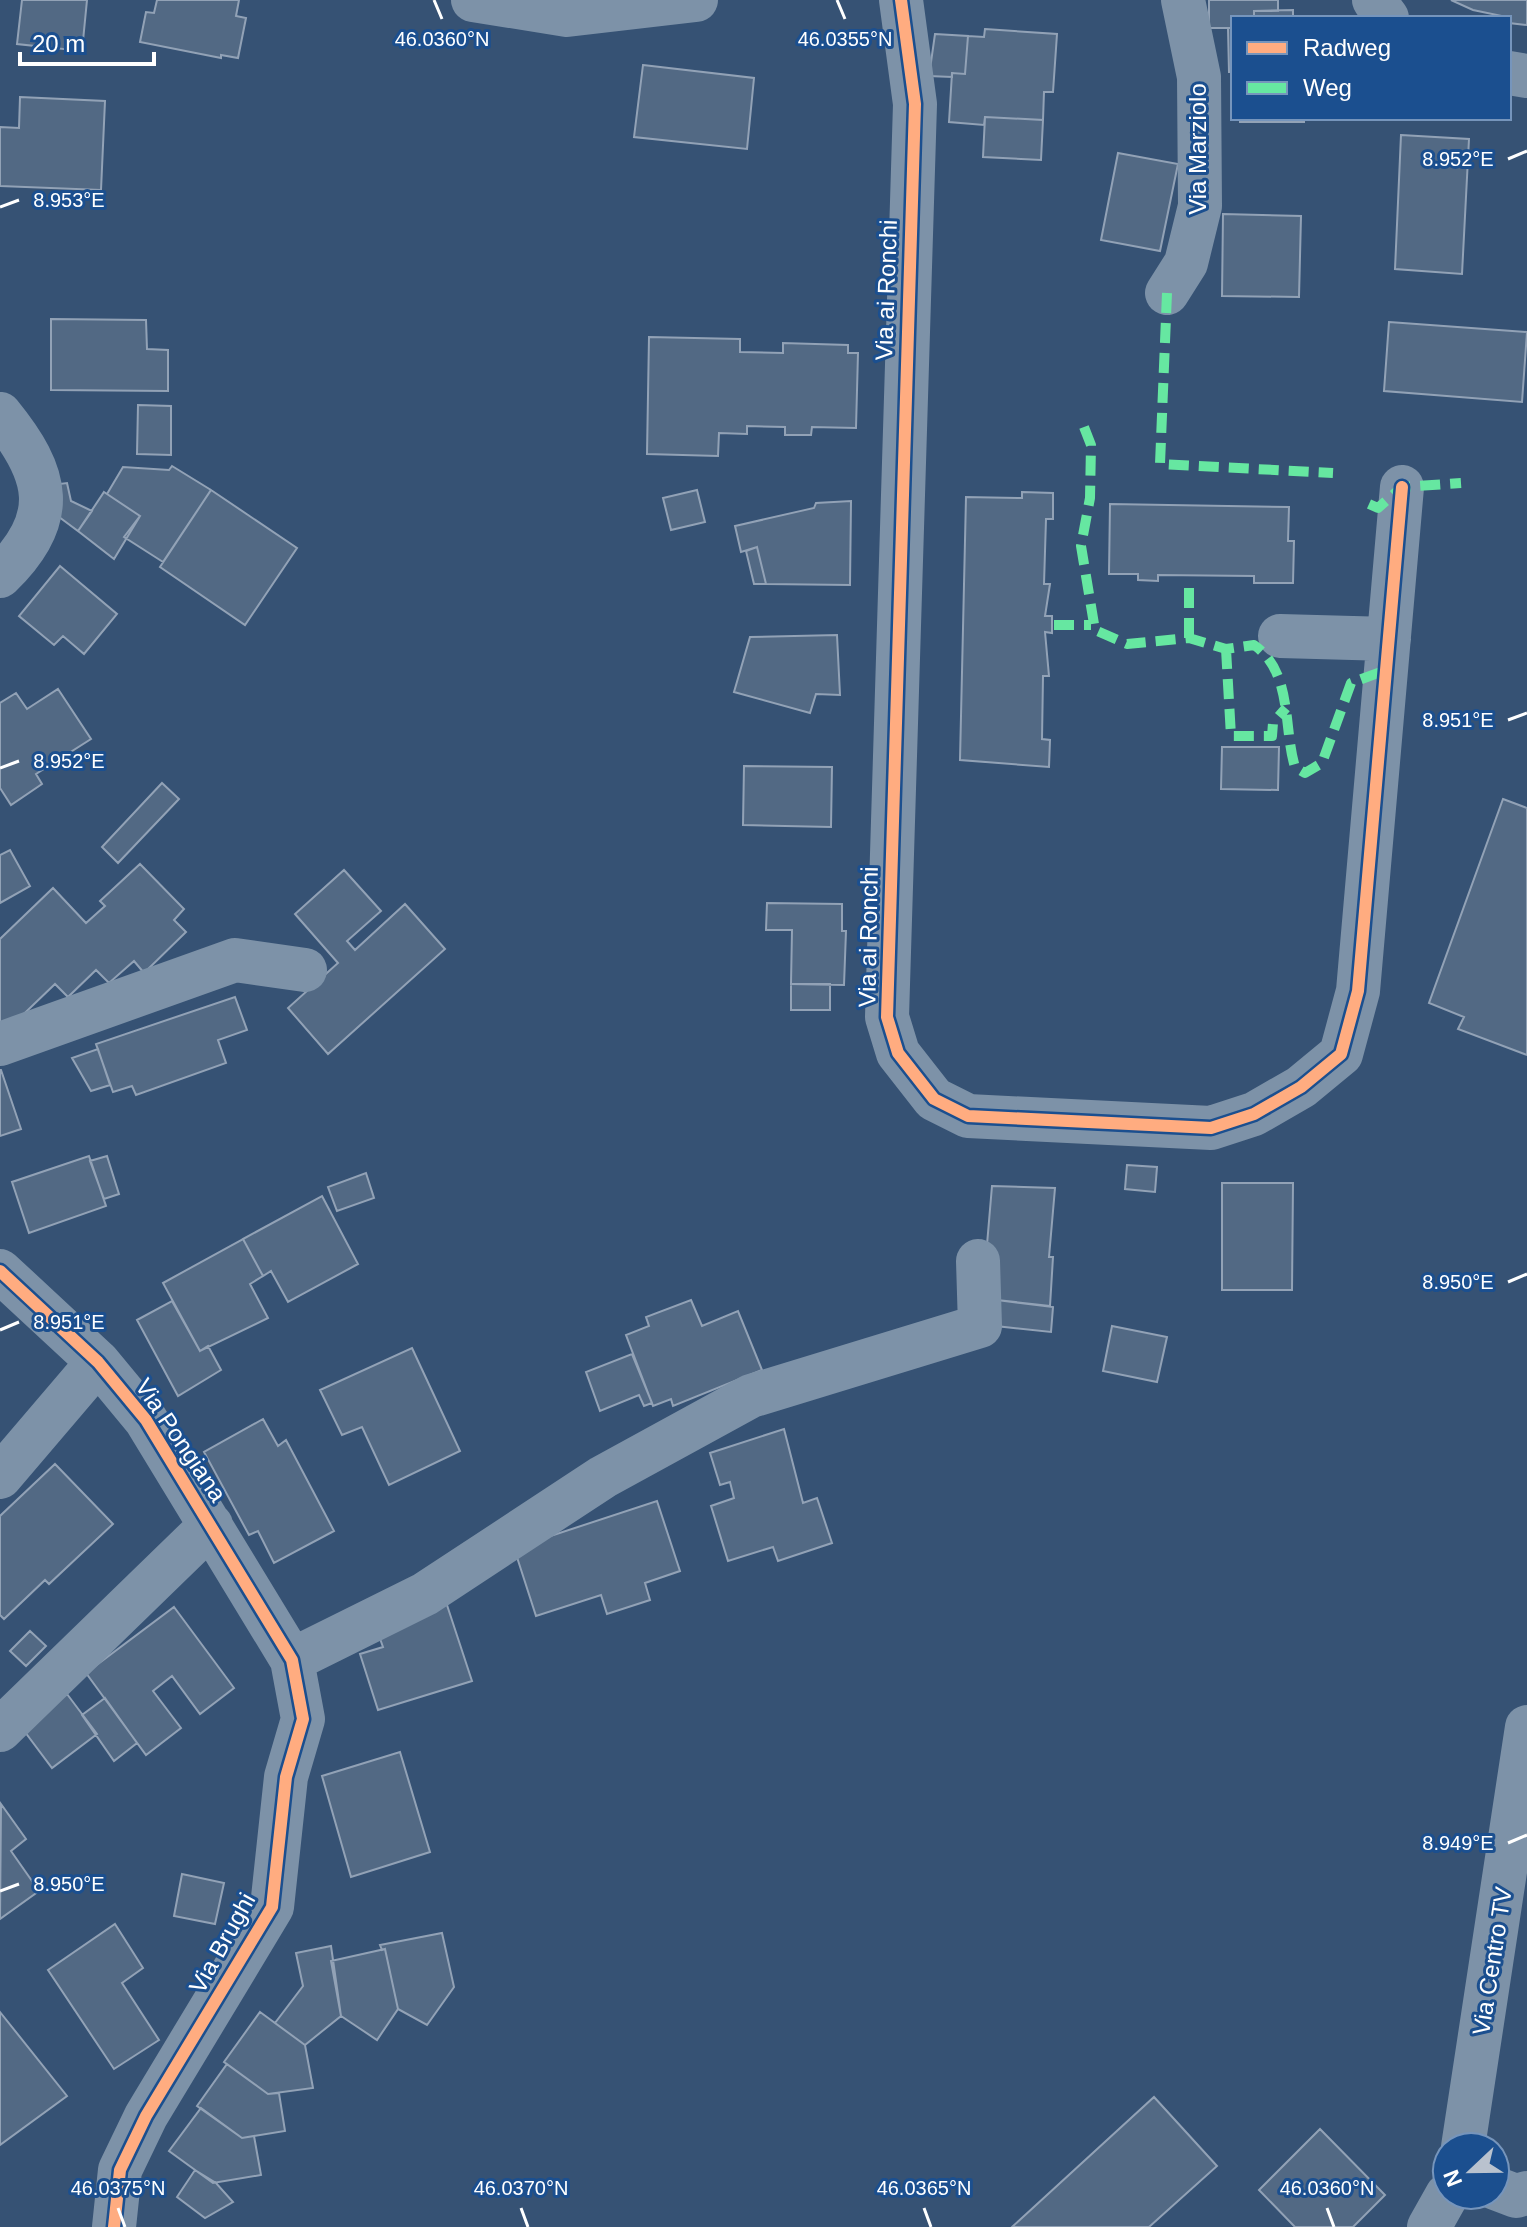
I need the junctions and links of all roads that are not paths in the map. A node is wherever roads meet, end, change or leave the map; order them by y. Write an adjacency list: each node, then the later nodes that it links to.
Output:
1 (473, 0): 2 (street)
2 (696, 0)
3 (901, 0): 10 (street, Via ai Ronchi)
4 (1183, 0): 5 (street, Via Marziolo)
5 (1167, 293)
6 (0, 414): 8 (street)
7 (1402, 487): 10 (street, Via ai Ronchi)
8 (0, 576)
9 (1280, 636): 10 (street)
10 (1389, 639)
11 (305, 970): 12 (street)
12 (0, 1044)
13 (978, 1261): 18 (street)
14 (0, 1271): 15 (street, Via Pongiana)
15 (98, 1362): 16 (street); 17 (street, Via Pongiana)
16 (0, 1477)
17 (211, 1525): 18 (street, Via Pongiana); 20 (street)
18 (292, 1660): 22 (street, Via Brughi)
19 (1527, 1727): 21 (street, Via Centro TV)
20 (0, 1730)
21 (1465, 2131)
22 (114, 2227)

